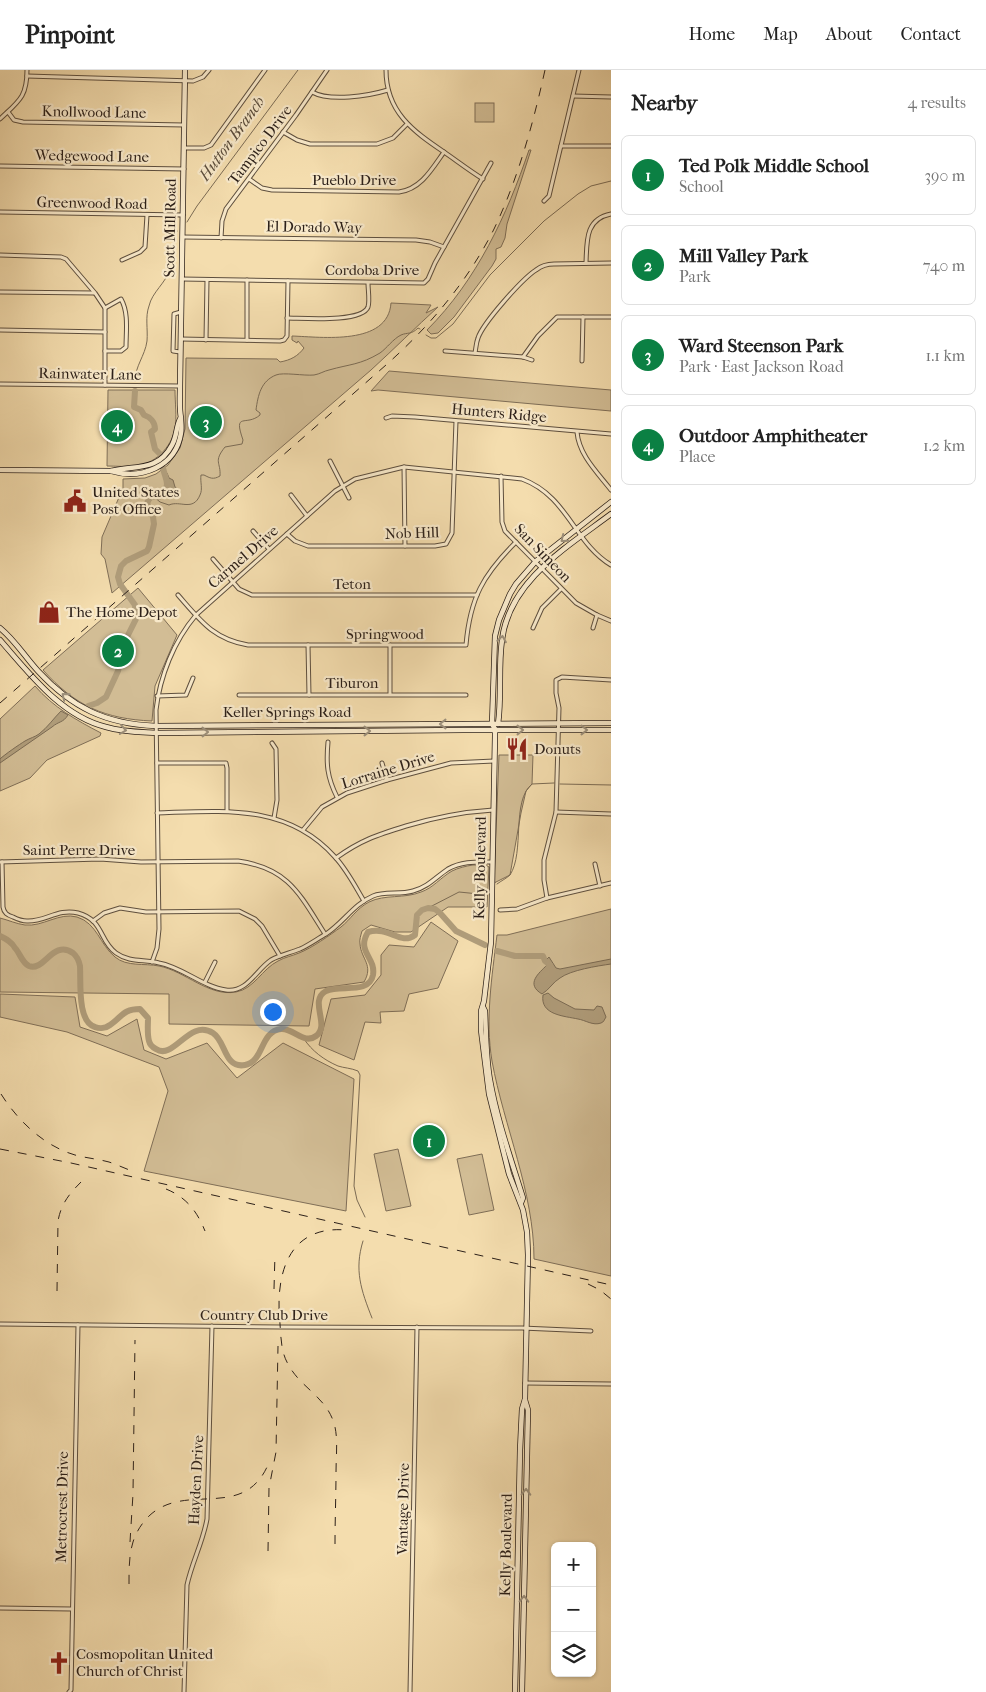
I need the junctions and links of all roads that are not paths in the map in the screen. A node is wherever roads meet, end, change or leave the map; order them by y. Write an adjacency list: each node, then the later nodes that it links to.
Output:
1 (27, 70): 8 (street)
2 (185, 70): 9 (main road, Scott Mill Road)
3 (209, 70): 9 (street)
4 (266, 70): 21 (street)
5 (327, 70): 11 (street, Tampico Drive)
6 (386, 70): 10 (street)
7 (579, 70): 12 (street)
8 (27, 76): 9 (street); 14 (street)
9 (185, 80): 17 (main road, Scott Mill Road)
10 (388, 90): 11 (street); 16 (street)
11 (312, 92): 18 (street, Tampico Drive)
12 (573, 96): 13 (street); 19 (street)
13 (611, 97)
14 (8, 112): 15 (street); 17 (street, Knollwood Lane)
15 (0, 119)
16 (407, 124): 18 (street); 22 (street)
17 (184, 125): 21 (main road, Scott Mill Road)
18 (283, 132): 26 (street, Tampico Drive)
19 (561, 146): 20 (street); 28 (street)
20 (611, 146)
21 (184, 148): 25 (main road, Scott Mill Road)
22 (444, 152): 26 (street, Pueblo Drive); 27 (street)
23 (491, 163): 27 (street, Cordoba Drive)
24 (0, 166): 25 (street, Wedgewood Lane)
25 (184, 169): 32 (main road, Scott Mill Road)
26 (248, 179): 34 (street, Tampico Drive)
27 (483, 180): 35 (street, Cordoba Drive)
28 (544, 201)
29 (0, 212): 31 (street, Greenwood Road)
30 (611, 214): 38 (street)
31 (147, 215): 32 (street, Greenwood Road); 37 (street)
32 (183, 215): 33 (main road, Scott Mill Road)
33 (183, 237): 34 (street, El Dorado Way); 40 (main road, Scott Mill Road)
34 (221, 238): 35 (street, El Dorado Way)
35 (444, 247): 44 (street, Cordoba Drive)
36 (0, 255): 46 (street)
37 (122, 260)
38 (586, 263): 39 (street); 60 (street)
39 (611, 263)
40 (182, 279): 41 (street, Cordoba Drive); 48 (main road, Scott Mill Road)
41 (207, 280): 42 (street, Cordoba Drive); 55 (street)
42 (247, 280): 43 (street, Cordoba Drive); 56 (street)
43 (288, 281): 44 (street, Cordoba Drive); 51 (street)
44 (368, 283): 51 (street)
45 (0, 292): 46 (street)
46 (95, 293): 47 (street)
47 (105, 308): 53 (street); 57 (street)
48 (182, 312): 54 (main road, Scott Mill Road); 59 (street)
49 (583, 317): 50 (street); 61 (street); 63 (street)
50 (611, 317)
51 (287, 318): 56 (street)
52 (0, 330): 53 (street)
53 (105, 332): 57 (street)
54 (181, 339): 55 (street); 59 (main road, Scott Mill Road)
55 (206, 340): 56 (street)
56 (247, 340)
57 (105, 351): 65 (street)
58 (445, 351): 60 (street)
59 (181, 352): 66 (main road, Scott Mill Road)
60 (475, 353): 61 (street)
61 (523, 357): 62 (street)
62 (532, 360)
63 (582, 361)
64 (0, 384): 65 (street, Rainwater Lane)
65 (105, 385): 66 (street, Rainwater Lane)
66 (180, 386): 73 (main road, Scott Mill Road)
67 (386, 418): 68 (street, Hunters Ridge)
68 (456, 420): 69 (street, Hunters Ridge); 74 (street, Nob Hill)
69 (577, 432): 70 (street, Hunters Ridge); 77 (street)
70 (611, 434)
71 (330, 461): 76 (street)
72 (404, 467): 74 (street, Carmel Drive); 76 (street, Carmel Drive); 88 (street)
73 (0, 470)
74 (454, 471): 75 (street, Carmel Drive); 88 (street, Nob Hill)
75 (501, 476): 83 (street, Carmel Drive); 87 (street, San Simeon)
76 (342, 486): 79 (street); 82 (street, Carmel Drive)
77 (611, 490)
78 (291, 495): 82 (street)
79 (349, 498)
80 (611, 502): 83 (main road, Kelly Boulevard)
81 (611, 514): 86 (main road)
82 (308, 516): 85 (street, Carmel Drive)
83 (577, 528): 86 (street, Carmel Drive); 91 (main road, Kelly Boulevard, one-way to 91)
84 (253, 531): 89 (street)
85 (287, 534): 88 (street, Nob Hill); 89 (street, Carmel Drive)
86 (582, 535): 92 (street, Carmel Drive); 93 (main road)
87 (516, 542): 91 (street, San Simeon); 97 (street, Springwood)
88 (405, 546)
89 (269, 549): 94 (street, Carmel Drive)
90 (213, 560): 94 (street, Teton)
91 (536, 561): 93 (street, San Simeon); 109 (main road, Kelly Boulevard)
92 (611, 565)
93 (542, 568): 95 (street, San Simeon); 110 (main road, one-way to 93)
94 (232, 581): 97 (street, Teton); 98 (street, Carmel Drive)
95 (561, 588): 99 (street, San Simeon); 102 (street)
96 (178, 596): 98 (street, Springwood)
97 (477, 596): 106 (street, Springwood)
98 (196, 615): 105 (street, Springwood); 117 (street, Carmel Drive)
99 (597, 615): 100 (street, San Simeon); 103 (street)
100 (611, 621)
101 (0, 628): 108 (main road, Keller Springs Road)
102 (534, 628)
103 (593, 628)
104 (0, 640): 107 (main road, Keller Springs Road)
105 (308, 645): 106 (street, Springwood); 115 (street)
106 (390, 645): 113 (street)
107 (10, 651): 108 (main road); 124 (main road, Keller Springs Road)
108 (28, 658): 118 (main road, Keller Springs Road, one-way to 108)
109 (493, 670): 110 (main road); 121 (main road, Kelly Boulevard)
110 (500, 670): 122 (main road)
111 (193, 678): 117 (street)
112 (611, 680): 119 (street)
113 (390, 694): 115 (street, Tiburon); 116 (street, Tiburon)
114 (239, 695): 115 (street, Tiburon)
115 (309, 695)
116 (466, 695)
117 (158, 696): 123 (street, Carmel Drive)
118 (108, 719): 123 (main road, Keller Springs Road); 124 (main road)
119 (558, 723): 120 (main road, Keller Springs Road); 122 (main road, Keller Springs Road); 126 (street)
120 (611, 723)
121 (492, 724): 122 (main road, Keller Springs Road); 123 (main road, Keller Springs Road, one-way to 123); 125 (main road, Kelly Boulevard)
122 (499, 724): 125 (main road)
123 (156, 726): 128 (street, Carmel Drive)
124 (106, 727): 128 (main road, Keller Springs Road, one-way to 128)
125 (495, 730): 126 (main road, Keller Springs Road, one-way to 126); 128 (main road, Keller Springs Road, one-way to 125); 131 (main road, Kelly Boulevard)
126 (558, 730): 127 (main road, Keller Springs Road, one-way to 127); 138 (street)
127 (611, 730)
128 (156, 733): 132 (street, Carmel Drive)
129 (328, 742): 135 (street)
130 (272, 743): 141 (street)
131 (494, 761): 134 (street, Lorraine Drive); 136 (main road, Kelly Boulevard)
132 (157, 763): 137 (street); 139 (street, Carmel Drive)
133 (382, 763): 134 (street)
134 (386, 780): 135 (street, Lorraine Drive)
135 (337, 797): 142 (street, Lorraine Drive)
136 (493, 810): 143 (street); 146 (main road, Kelly Boulevard)
137 (228, 811): 139 (street); 141 (street)
138 (556, 812): 140 (street); 150 (street)
139 (157, 813): 145 (street, Carmel Drive)
140 (611, 814)
141 (274, 818): 142 (street)
142 (303, 830): 143 (street)
143 (336, 858): 151 (street)
144 (1, 862): 145 (street, Saint Perre Drive); 154 (street)
145 (158, 862): 153 (street, Carmel Drive); 155 (street, Saint Perre Drive)
146 (492, 862): 151 (street); 164 (main road, Kelly Boulevard)
147 (595, 864): 149 (street)
148 (611, 883): 149 (street)
149 (600, 886): 150 (street)
150 (547, 898): 152 (street)
151 (364, 901): 155 (street)
152 (500, 910)
153 (159, 911): 154 (street); 156 (street); 157 (street, Carmel Drive)
154 (94, 921): 157 (street)
155 (325, 934): 156 (street)
156 (280, 956): 159 (street)
157 (152, 962): 159 (street)
158 (215, 962): 159 (street)
159 (205, 982)
160 (0, 1324): 161 (street, Country Club Drive)
161 (78, 1324): 162 (street, Country Club Drive); 174 (street, Metrocrest Drive)
162 (212, 1326): 163 (street, Country Club Drive); 180 (street, Hayden Drive)
163 (417, 1327): 164 (street, Country Club Drive); 181 (street, Vantage Drive)
164 (527, 1328): 165 (street, Country Club Drive); 166 (main road, Kelly Boulevard)
165 (592, 1331)
166 (526, 1383): 167 (street); 168 (main road, Kelly Boulevard)
167 (611, 1384)
168 (525, 1399): 169 (main road, Kelly Boulevard); 170 (main road, Kelly Boulevard)
169 (520, 1450): 170 (main road); 171 (main road, Kelly Boulevard)
170 (527, 1450): 172 (main road, Kelly Boulevard, one-way to 170)
171 (519, 1541): 172 (main road); 175 (main road, Kelly Boulevard)
172 (526, 1541): 176 (main road, Kelly Boulevard, one-way to 172)
173 (0, 1608): 174 (street)
174 (72, 1609): 179 (street, Metrocrest Drive)
175 (516, 1627): 176 (main road); 177 (main road, Kelly Boulevard)
176 (524, 1627): 178 (main road, Kelly Boulevard)
177 (515, 1683): 178 (main road); 182 (main road, Kelly Boulevard)
178 (522, 1683): 183 (main road, Kelly Boulevard)
179 (70, 1691)
180 (184, 1692)
181 (410, 1692)
182 (515, 1692)
183 (522, 1692)

